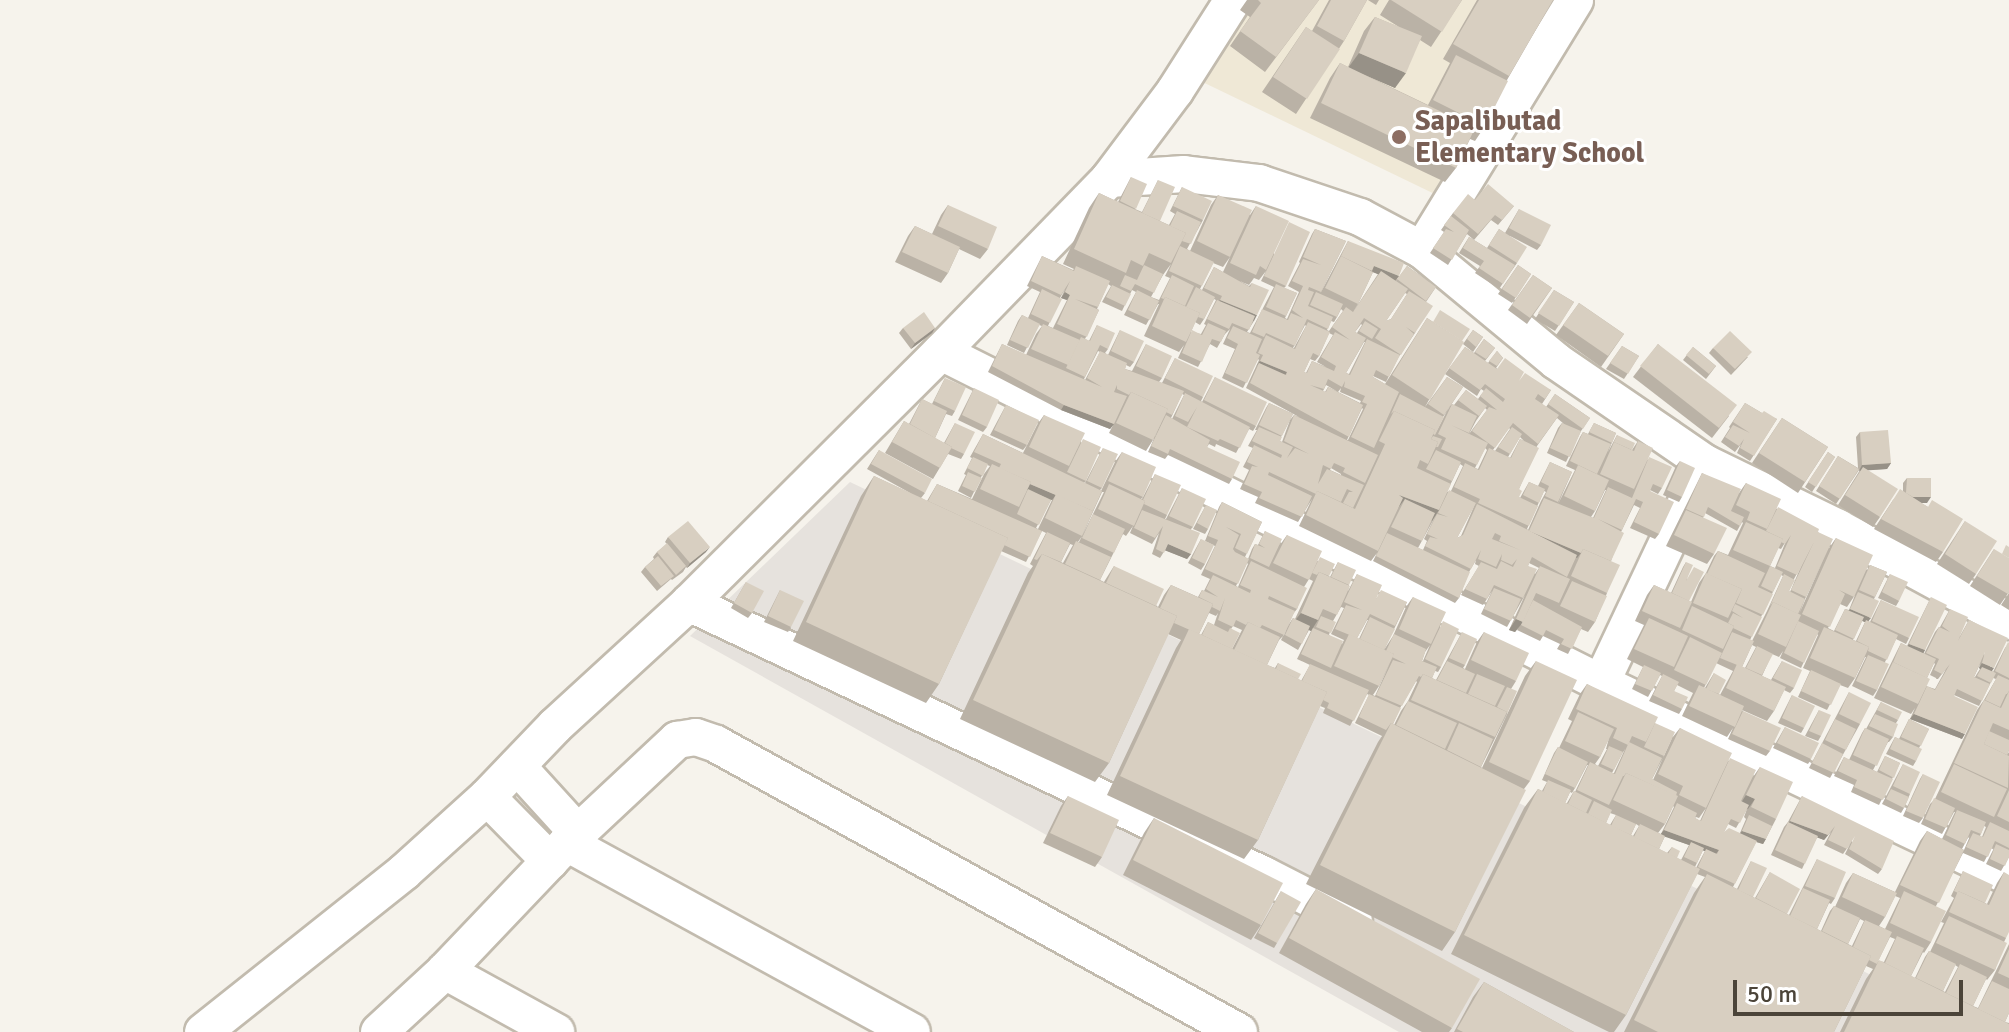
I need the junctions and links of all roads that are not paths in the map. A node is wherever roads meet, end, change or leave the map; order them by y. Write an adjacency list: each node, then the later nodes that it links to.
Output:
1 (1233, 0): 3 (street)
2 (1575, 0): 4 (street)
3 (1109, 179): 4 (street); 5 (street)
4 (1422, 250): 6 (street)
5 (941, 352): 7 (street); 9 (street)
6 (1705, 463): 8 (street); 9 (street)
7 (689, 603): 10 (street); 14 (street)
8 (2009, 621)
9 (1601, 683): 13 (street)
10 (517, 766): 11 (street); 12 (street)
11 (487, 797): 12 (street); 16 (street)
12 (565, 846): 15 (street); 19 (street); 20 (street)
13 (2009, 877)
14 (1389, 939)
15 (445, 971): 17 (street); 18 (street)
16 (203, 1032)
17 (379, 1032)
18 (556, 1032)
19 (912, 1032)
20 (1239, 1032)

